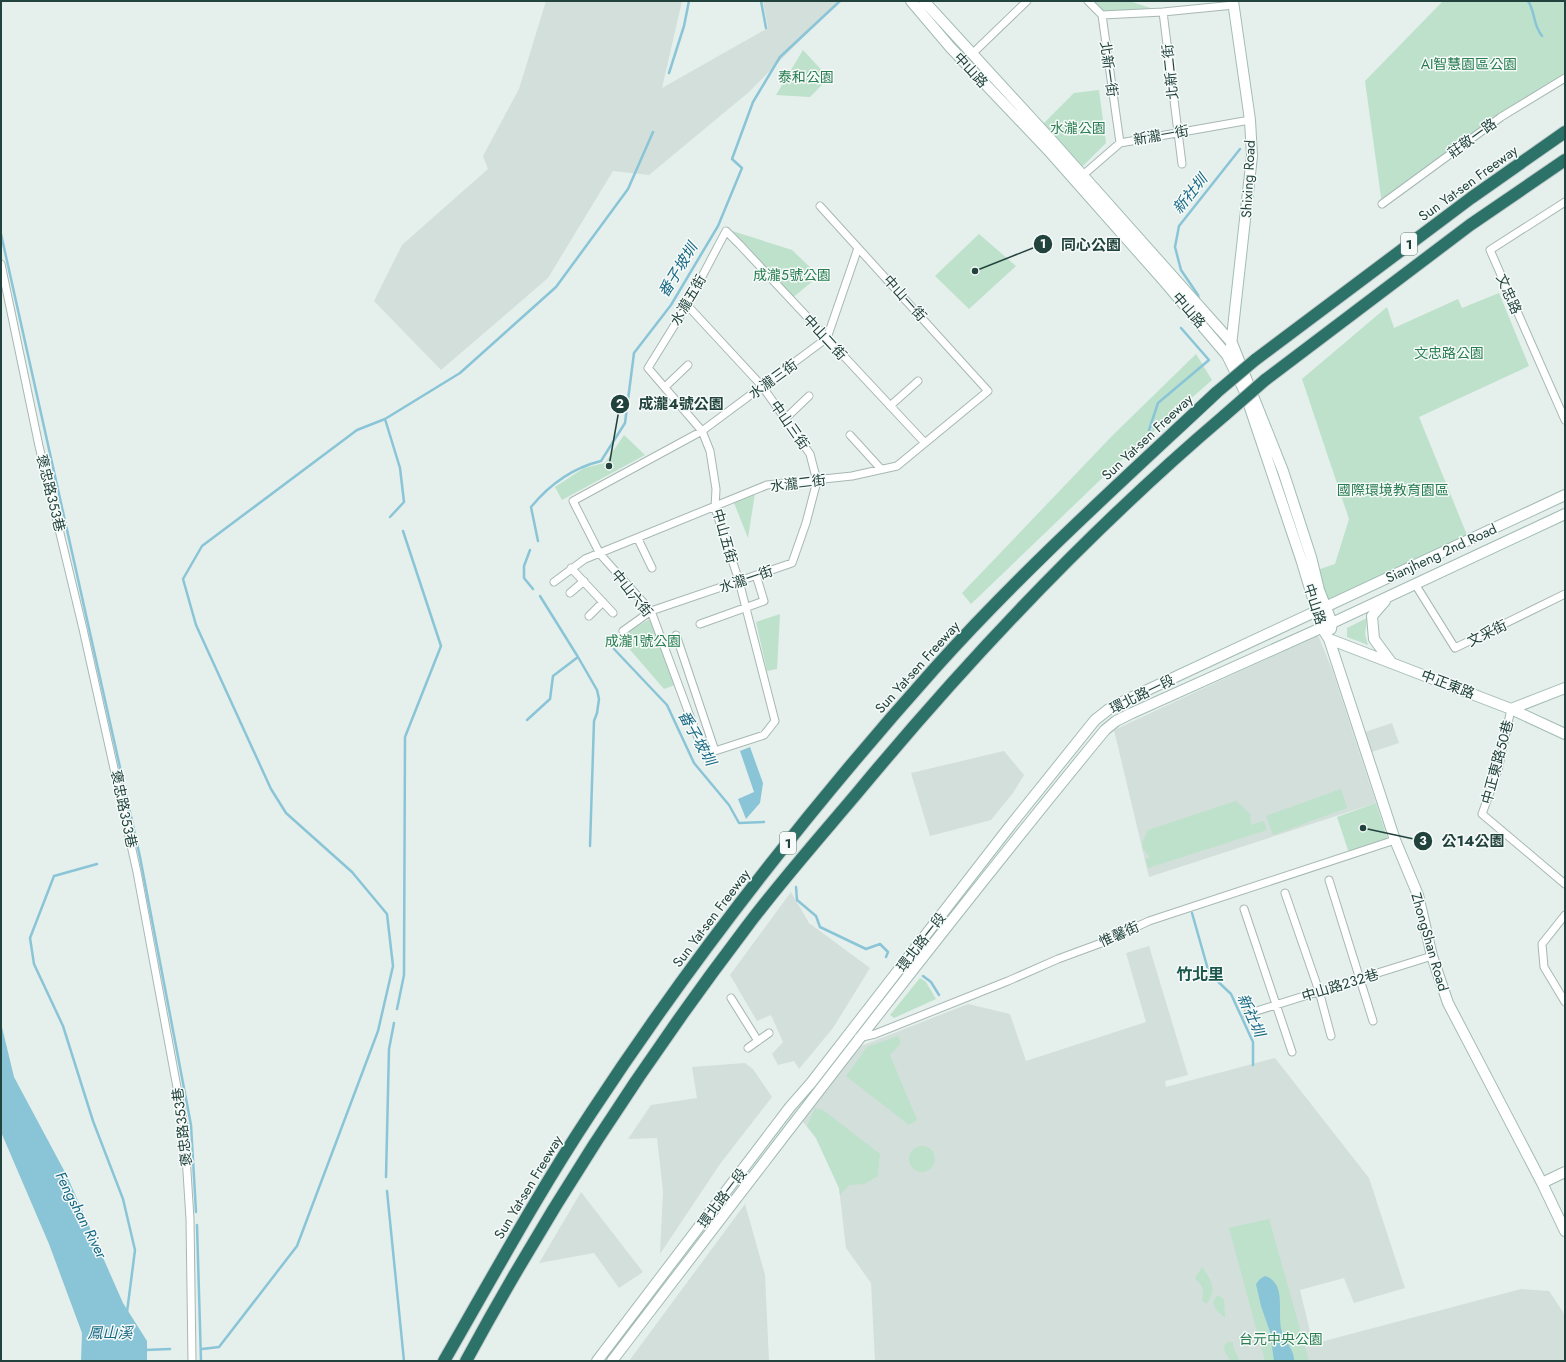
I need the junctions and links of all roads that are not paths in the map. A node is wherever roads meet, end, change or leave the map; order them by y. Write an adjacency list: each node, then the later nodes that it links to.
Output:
1 (911, 1): 26 (street, 中山路)
2 (924, 1): 8 (street, 中山路)
3 (1027, 1): 8 (street)
4 (1088, 1): 7 (street)
5 (1233, 3): 6 (street); 10 (street, Shixing Road)
6 (1163, 12): 7 (street); 11 (street, 北新二街)
7 (1102, 15): 13 (street, 北新一街)
8 (972, 54): 16 (street, 中山路)
9 (1565, 78): 18 (street, 莊敬一路)
10 (1250, 120): 11 (street, 新瀧一街); 25 (street, Shixing Road)
11 (1177, 132): 13 (street, 新瀧一街); 15 (street, 北新二街)
12 (1565, 132): 100 (highway, Sun Yat-sen Freeway / 1, bridge)
13 (1120, 143): 16 (street, 新瀧一街)
14 (1565, 160): 101 (highway, 1, bridge)
15 (1182, 164)
16 (1083, 175): 25 (street, 中山路)
17 (1565, 202): 36 (street, 文忠路)
18 (1382, 204)
19 (820, 206): 21 (street, 中山一街)
20 (726, 231): 23 (street, 水瀧五街); 24 (street, 中山二街)
21 (858, 248): 24 (street); 32 (street, 中山一街)
22 (1, 264): 99 (street, 褒忠路353巷)
23 (686, 305): 28 (street, 水瀧五街); 31 (street, 中山三街)
24 (827, 338): 31 (street, 水瀧三街); 34 (street, 中山二街)
25 (1232, 343): 26 (street, Shixing Road); 60 (street, 中山路)
26 (1226, 355): 60 (street, 中山路)
27 (688, 365): 30 (street)
28 (648, 368): 30 (street, 中山五街)
29 (918, 381): 34 (street)
30 (665, 386): 37 (street, 中山五街)
31 (762, 386): 35 (street, 中山三街); 37 (street, 水瀧三街)
32 (988, 391): 39 (street, 水瀧二街)
33 (809, 396): 35 (street)
34 (890, 406): 39 (street, 中山二街)
35 (786, 418): 41 (street, 中山三街)
36 (1565, 420)
37 (702, 431): 43 (street, 水瀧三街); 44 (street, 中山五街)
38 (850, 435): 40 (street)
39 (925, 443): 40 (street, 水瀧二街)
40 (880, 469): 41 (street, 水瀧二街)
41 (816, 480): 44 (street, 水瀧二街); 50 (street, 水瀧一街)
42 (1565, 495): 60 (street, Sianjheng 2nd Road)
43 (573, 501): 47 (street, 中山六街)
44 (715, 508): 46 (street, 水瀧二街); 52 (street, 中山五街)
45 (1565, 514): 54 (street, Sianjheng 2nd Road)
46 (638, 539): 47 (street, 水瀧二街); 49 (street)
47 (600, 554): 48 (street, 水瀧二街); 61 (street, 中山六街)
48 (571, 568): 51 (street); 53 (street, 水瀧二街)
49 (652, 568)
50 (756, 575): 52 (street, 水瀧一街); 59 (street)
51 (584, 581): 55 (street); 58 (street)
52 (739, 581): 59 (street, 中山五街); 61 (street, 水瀧一街)
53 (554, 582)
54 (1416, 584): 56 (street, 文采街); 57 (street, Sianjheng 2nd Road)
55 (570, 593)
56 (1565, 594)
57 (1390, 596): 64 (street, Sianjheng 2nd Road); 70 (street)
58 (603, 602): 62 (street); 63 (street)
59 (746, 608): 65 (street); 74 (street, 中山五街)
60 (1321, 608): 64 (street, 中山路); 66 (street, 中山路); 90 (street, 環北路一段)
61 (651, 611): 67 (street, 水瀧一街); 74 (street, 中山六街)
62 (613, 613)
63 (589, 616)
64 (1332, 623): 66 (street, Sianjheng 2nd Road); 69 (street, 中山路)
65 (700, 624)
66 (1322, 628): 69 (street, 中山路); 92 (street, 環北路一段)
67 (623, 632)
68 (676, 635): 74 (street)
69 (1329, 639): 70 (street, 中正東路); 75 (street, ZhongShan Road)
70 (1391, 662): 72 (street, 中正東路)
71 (1565, 688): 72 (street)
72 (1511, 708): 73 (street, 中正東路); 77 (street, 中正東路50巷)
73 (1565, 734)
74 (715, 751)
75 (1395, 840): 81 (street, ZhongShan Road); 92 (street, 惟馨街)
76 (1329, 880): 82 (street)
77 (1565, 884)
78 (1285, 893): 83 (street)
79 (1244, 910): 86 (street)
80 (1565, 915): 85 (street)
81 (1432, 956): 82 (street, 中山路232巷); 97 (street, ZhongShan Road)
82 (1359, 979): 83 (street, 中山路232巷); 88 (street)
83 (1319, 991): 86 (street, 中山路232巷); 91 (street)
84 (731, 998): 93 (street)
85 (1565, 1002)
86 (1276, 1005): 87 (street, 中山路232巷); 95 (street)
87 (1247, 1014)
88 (1373, 1022)
89 (769, 1034): 93 (street)
90 (848, 1036): 92 (street); 102 (street, 環北路一段)
91 (1331, 1036)
92 (860, 1039): 103 (street, 環北路一段)
93 (758, 1041): 94 (street)
94 (748, 1048)
95 (1292, 1052)
96 (1565, 1172): 97 (street)
97 (1542, 1183): 98 (street, ZhongShan Road)
98 (1565, 1231)
99 (192, 1361)
100 (444, 1361)
101 (466, 1361)
102 (597, 1361)
103 (612, 1361)

